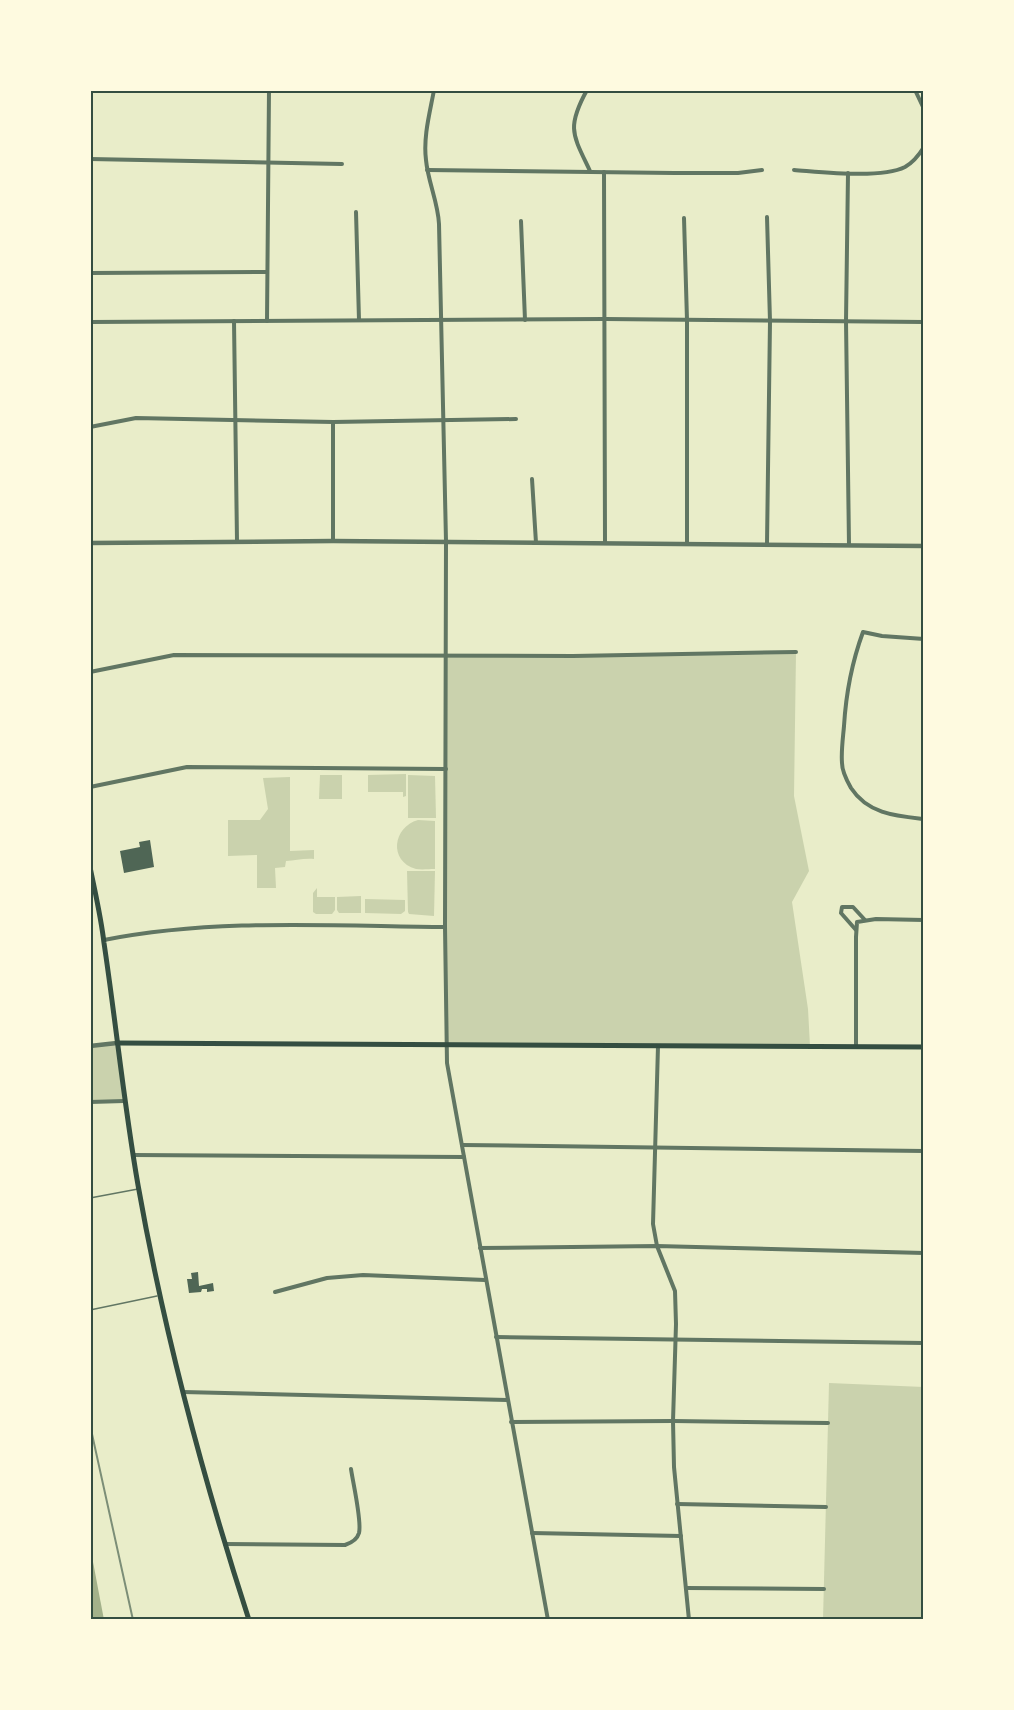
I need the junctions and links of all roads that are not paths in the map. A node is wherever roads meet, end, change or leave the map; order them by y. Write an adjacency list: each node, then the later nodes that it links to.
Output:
1 (269, 90): 8 (street)
2 (434, 90): 10 (street)
3 (587, 90): 12 (street)
4 (915, 90): 5 (street)
5 (924, 109)
6 (924, 147): 15 (street)
7 (90, 159): 8 (street)
8 (268, 162): 9 (street); 20 (street)
9 (342, 164)
10 (427, 170): 12 (street); 24 (street)
11 (762, 170): 14 (street)
12 (590, 171): 14 (street)
13 (794, 171): 15 (street)
14 (604, 172): 22 (street)
15 (848, 174): 30 (street)
16 (356, 212): 23 (street)
17 (767, 217): 29 (street)
18 (684, 218): 26 (street)
19 (521, 221): 25 (street)
20 (266, 272): 21 (street); 28 (street)
21 (90, 273)
22 (605, 319): 25 (street); 26 (street); 44 (street)
23 (359, 320): 24 (street); 28 (street)
24 (441, 320): 25 (street); 36 (street)
25 (525, 320)
26 (687, 320): 29 (street); 45 (street)
27 (234, 321): 28 (street); 31 (street); 33 (street)
28 (267, 321)
29 (770, 321): 30 (street); 46 (street)
30 (846, 321): 32 (street); 47 (street)
31 (90, 322)
32 (924, 322)
33 (235, 418): 35 (street); 37 (street); 39 (street)
34 (516, 419): 36 (street)
35 (333, 422): 36 (street); 40 (street)
36 (443, 422): 41 (street)
37 (90, 427)
38 (532, 478): 43 (street)
39 (237, 541): 40 (street); 42 (street)
40 (333, 541): 41 (street)
41 (446, 541): 43 (street); 51 (street)
42 (90, 543)
43 (536, 543): 44 (street)
44 (605, 543): 45 (street)
45 (687, 543): 46 (street)
46 (767, 544): 47 (street)
47 (849, 545): 48 (street)
48 (924, 546)
49 (924, 639): 55 (street)
50 (796, 652): 51 (street)
51 (446, 656): 52 (street); 53 (street)
52 (90, 672)
53 (446, 769): 54 (street); 59 (street)
54 (90, 787)
55 (924, 819)
56 (90, 867): 61 (main road)
57 (865, 920): 58 (street); 60 (street); 60 (street)
58 (924, 920)
59 (445, 927): 61 (street); 63 (street)
60 (856, 930): 66 (street)
61 (104, 940): 62 (main road)
62 (117, 1043): 63 (main road); 65 (street); 68 (main road)
63 (447, 1045): 64 (main road); 70 (street)
64 (658, 1045): 66 (main road); 71 (street)
65 (90, 1046)
66 (856, 1047): 67 (main road)
67 (924, 1047)
68 (124, 1101): 69 (street); 73 (main road)
69 (90, 1102)
70 (462, 1145): 71 (street); 74 (street)
71 (655, 1149): 72 (street); 77 (street)
72 (924, 1151)
73 (133, 1155): 74 (street); 75 (main road)
74 (464, 1157): 78 (street)
75 (139, 1189): 76 (lane); 82 (main road)
76 (90, 1198)
77 (657, 1246): 78 (street); 79 (street); 85 (street)
78 (480, 1248): 80 (street)
79 (924, 1253)
80 (486, 1280): 81 (street); 84 (street)
81 (275, 1292)
82 (160, 1296): 83 (lane); 87 (main road)
83 (90, 1310)
84 (496, 1337): 85 (street); 88 (street)
85 (675, 1339): 86 (street); 89 (street)
86 (924, 1343)
87 (183, 1392): 88 (street); 97 (main road)
88 (507, 1400): 90 (street)
89 (673, 1421): 90 (street); 91 (street); 93 (street)
90 (511, 1422): 95 (street)
91 (828, 1423)
92 (351, 1469): 97 (street)
93 (677, 1504): 94 (street); 96 (street)
94 (826, 1508)
95 (532, 1533): 96 (street); 101 (street)
96 (681, 1536): 98 (street)
97 (225, 1544): 100 (main road)
98 (686, 1588): 99 (street); 102 (street)
99 (824, 1589)
100 (249, 1620)
101 (548, 1620)
102 (689, 1620)

